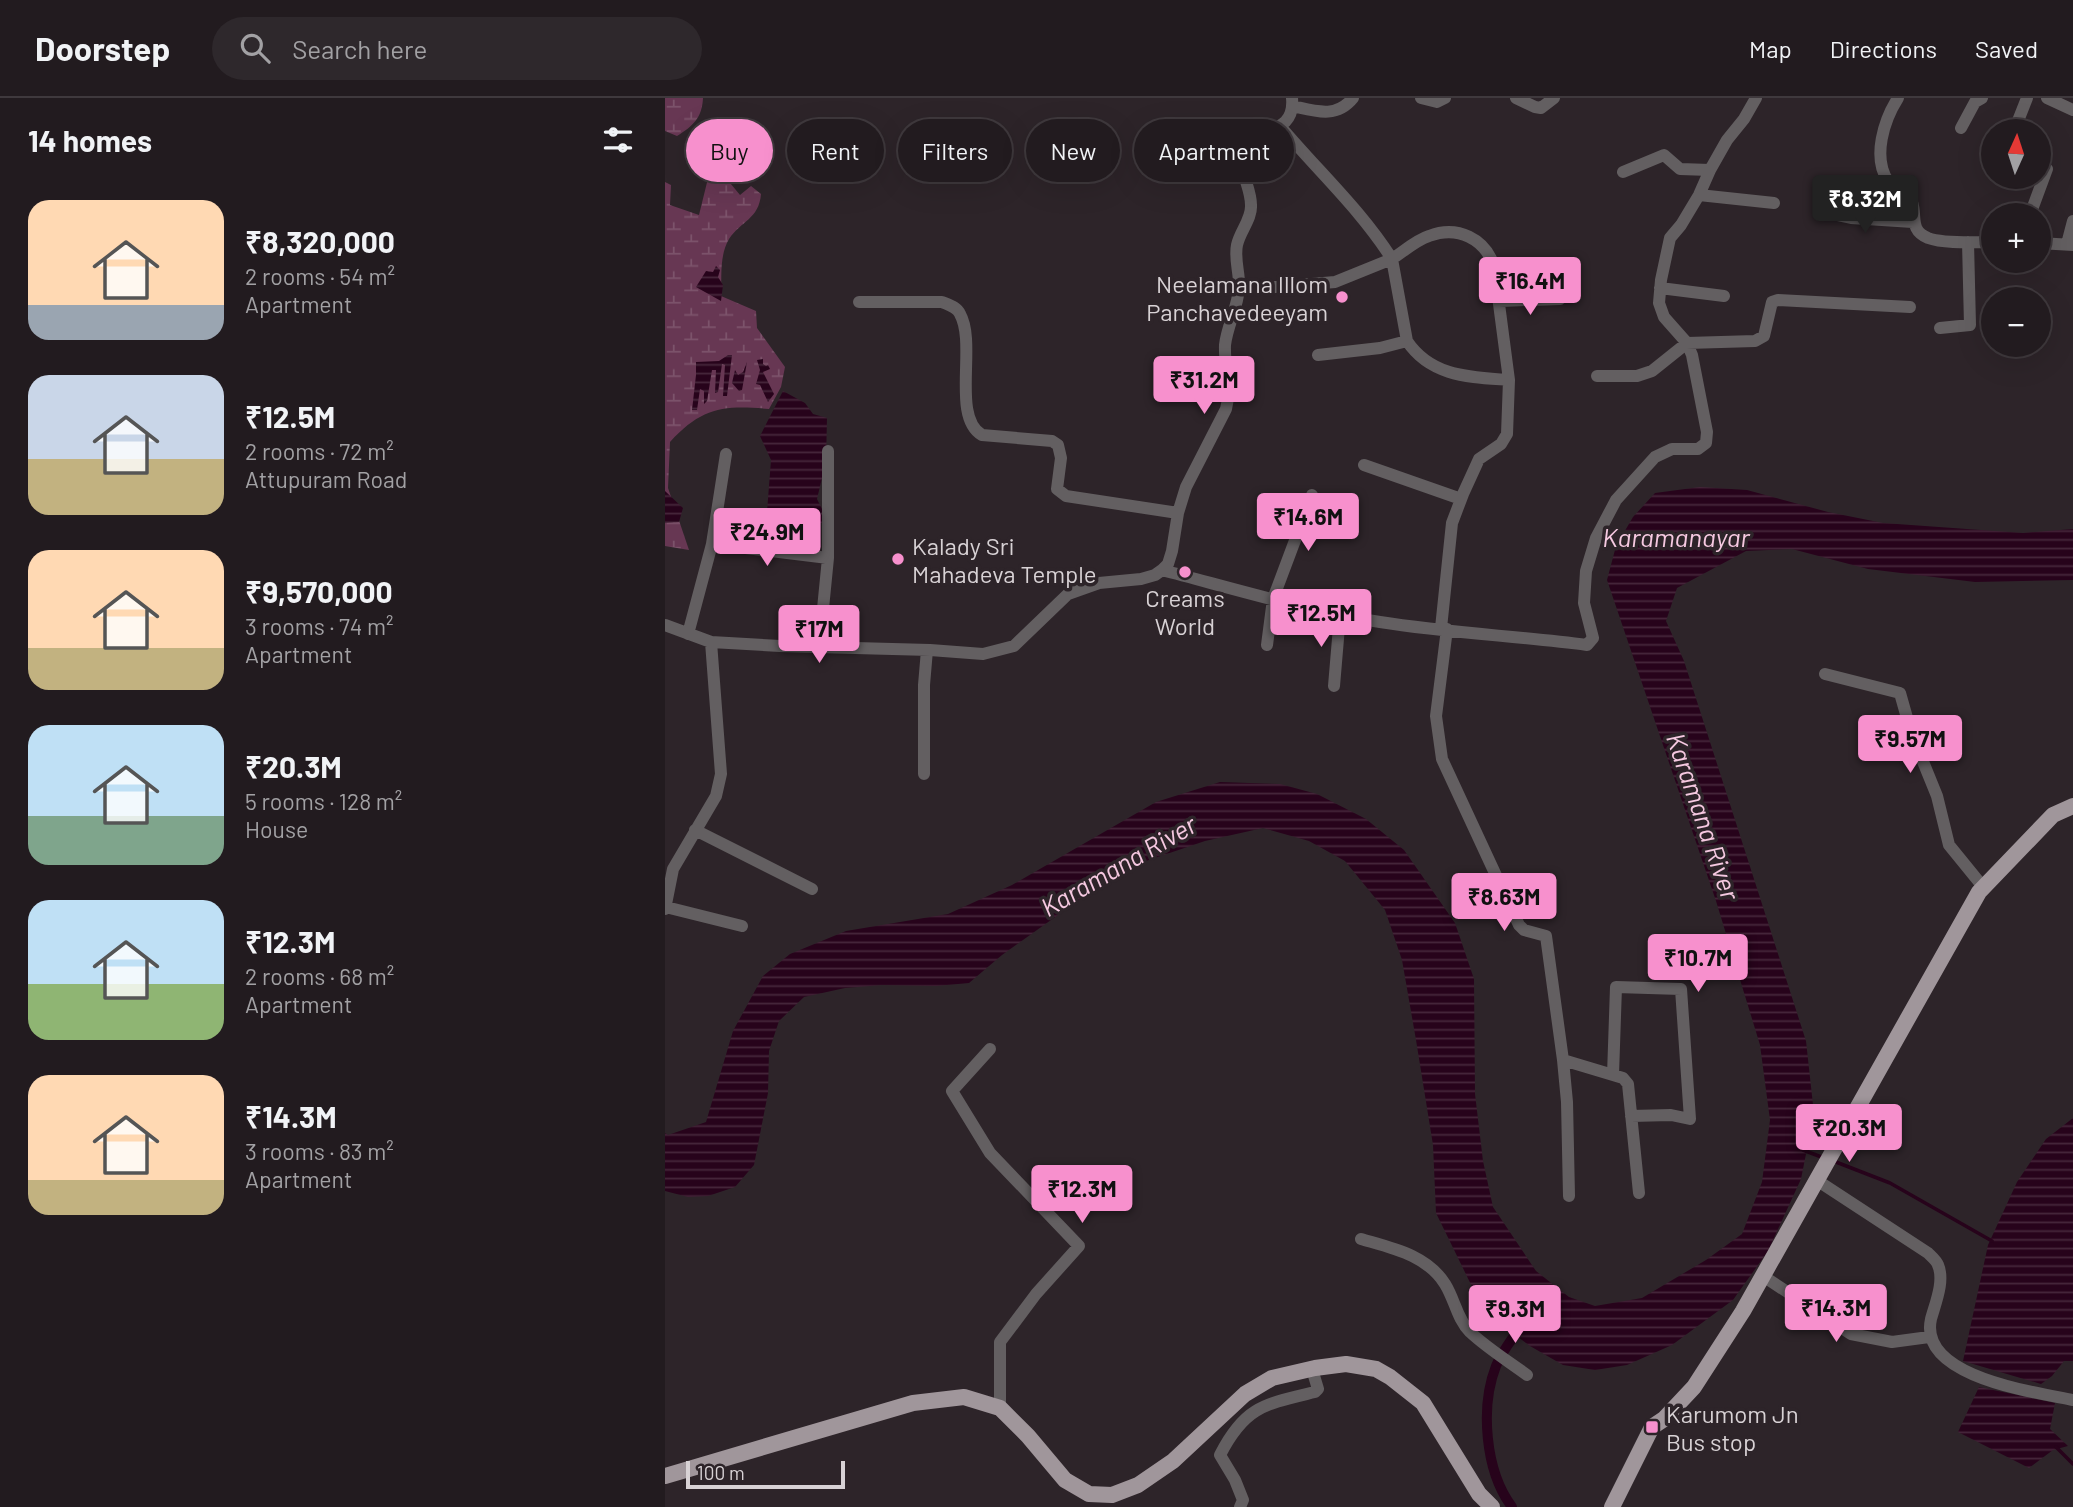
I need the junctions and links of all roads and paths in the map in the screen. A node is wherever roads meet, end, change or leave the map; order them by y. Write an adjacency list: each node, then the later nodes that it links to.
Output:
1 (1353, 98): 11 (street)
2 (1421, 98): 3 (street)
3 (1445, 98)
4 (1516, 98): 5 (street)
5 (1554, 98)
6 (1756, 98): 17 (street)
7 (1898, 98): 24 (street)
8 (1982, 98): 15 (street)
9 (2027, 98): 14 (street)
10 (2047, 98): 12 (street)
11 (1292, 102): 13 (street)
12 (2073, 110)
13 (1287, 119)
14 (2019, 119)
15 (1961, 128)
16 (1294, 142): 29 (street)
17 (1710, 170): 18 (street); 20 (street)
18 (1623, 172)
19 (1245, 182): 31 (street)
20 (1699, 195): 21 (street); 30 (street)
21 (1774, 203)
22 (1823, 212): 24 (street)
23 (2073, 221): 28 (street)
24 (1913, 222): 25 (street)
25 (1968, 242): 26 (street); 37 (street)
26 (1981, 242)
27 (2051, 243): 28 (street)
28 (2070, 244)
29 (1392, 259): 31 (street); 34 (street); 38 (street)
30 (1660, 288): 32 (street); 39 (street)
31 (1240, 290): 48 (street)
32 (1724, 296)
33 (1560, 299): 34 (street)
34 (1499, 301): 42 (street)
35 (859, 302): 48 (street)
36 (1910, 307): 39 (street)
37 (1940, 328)
38 (1407, 341): 40 (street); 42 (street)
39 (1687, 343): 41 (street); 55 (street)
40 (1318, 355)
41 (1597, 376)
42 (1509, 380): 47 (street)
43 (828, 451): 50 (street)
44 (726, 454): 49 (street)
45 (1364, 465): 47 (street)
46 (1311, 495): 52 (street)
47 (1461, 499): 55 (street)
48 (1178, 513): 51 (street)
49 (712, 544): 50 (street); 56 (street)
50 (828, 558): 59 (street)
51 (1162, 570): 52 (street); 60 (street)
52 (1273, 599): 53 (street); 58 (street)
53 (1340, 615): 55 (street); 62 (street)
54 (665, 625): 56 (street)
55 (1444, 629): 71 (street)
56 (688, 634): 57 (street)
57 (711, 642): 59 (street); 65 (street)
58 (1267, 645)
59 (819, 649): 60 (street)
60 (927, 650): 63 (street)
61 (1825, 674): 66 (street)
62 (1334, 686)
63 (924, 774)
64 (2073, 806): 66 (main road)
65 (695, 830): 67 (street); 68 (street)
66 (1984, 888): 74 (main road)
67 (812, 889)
68 (665, 908): 69 (street)
69 (742, 926)
70 (990, 1049): 83 (street)
71 (1563, 1060): 72 (street); 76 (street)
72 (1613, 1075): 73 (street); 73 (street)
73 (1631, 1116): 75 (street)
74 (1818, 1181): 78 (main road); 79 (street)
75 (1639, 1193)
76 (1569, 1196)
77 (1361, 1239): 81 (street)
78 (1763, 1276): 79 (street); 87 (main road)
79 (1929, 1337): 82 (street)
80 (1313, 1369): 83 (main road); 85 (street); 86 (main road)
81 (1527, 1375)
82 (2073, 1400)
83 (1000, 1408): 84 (main road)
84 (665, 1476)
85 (1240, 1507)
86 (1492, 1507)
87 (1612, 1507)

